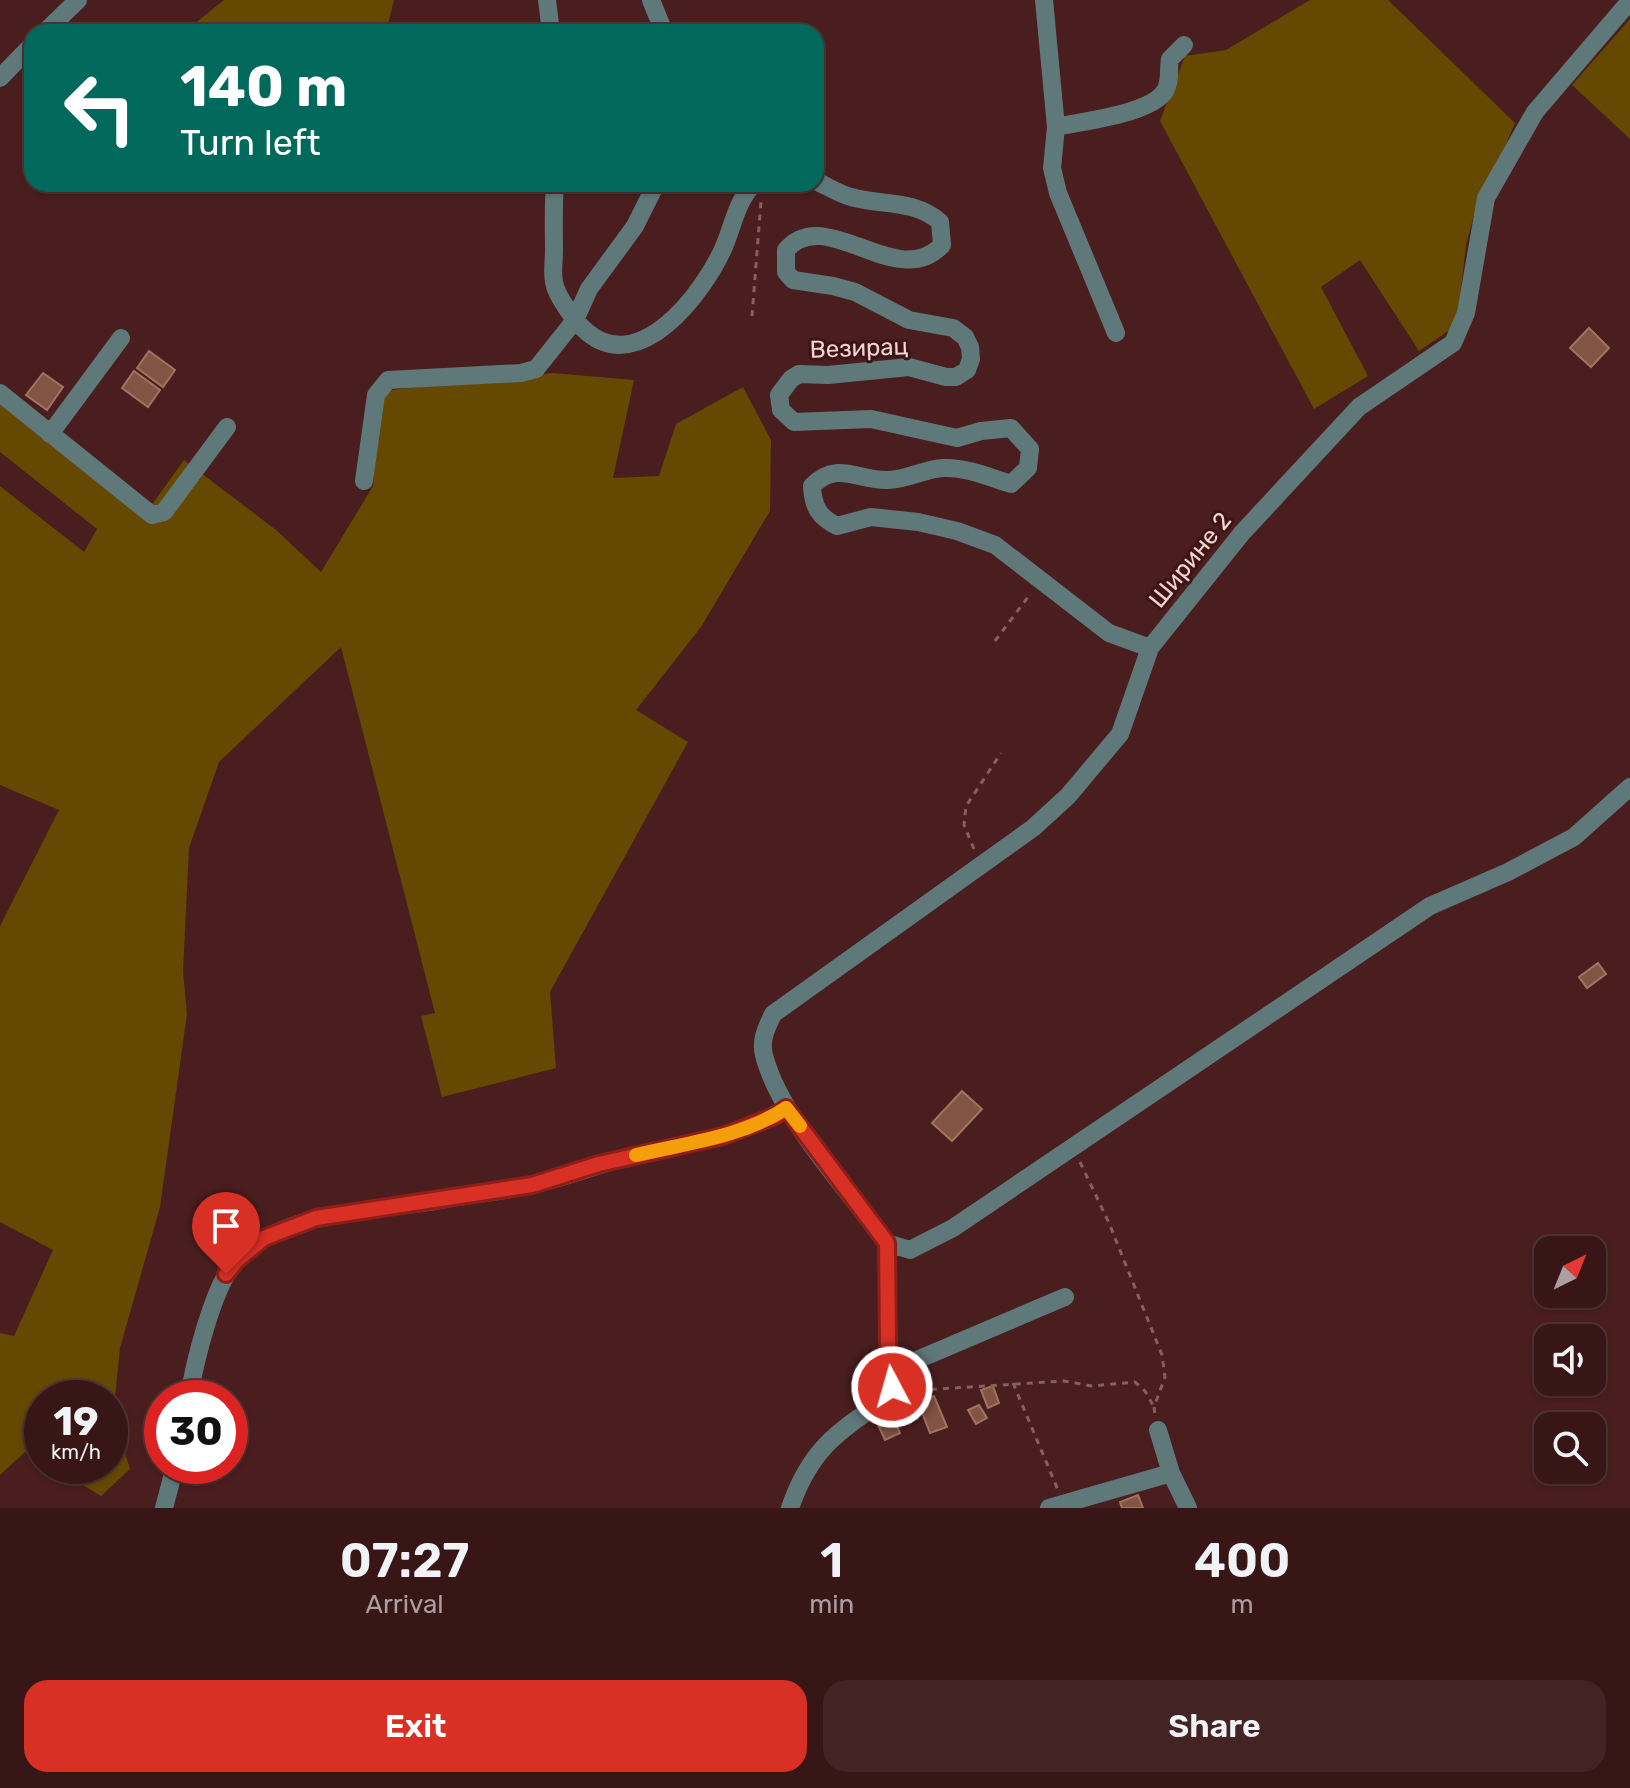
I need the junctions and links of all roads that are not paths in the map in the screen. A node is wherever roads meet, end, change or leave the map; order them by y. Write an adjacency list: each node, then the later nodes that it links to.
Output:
1 (78, 0): 6 (street)
2 (547, 0): 7 (street)
3 (651, 0): 8 (street)
4 (1044, 0): 12 (street)
5 (1630, 1): 24 (street, Ширине 2)
6 (53, 24)
7 (550, 24)
8 (661, 24)
9 (1184, 45): 12 (street)
10 (24, 53): 11 (street)
11 (0, 78)
12 (1056, 127): 18 (street)
13 (824, 185): 24 (street, Везирац)
14 (555, 192): 17 (street)
15 (652, 192): 17 (street)
16 (756, 192): 17 (street)
17 (575, 320): 23 (street)
18 (1116, 333)
19 (121, 338): 22 (street)
20 (0, 393): 22 (street)
21 (227, 427): 22 (street)
22 (50, 434)
23 (364, 481)
24 (1150, 648): 26 (street, Ширине 2)
25 (1630, 787): 27 (street)
26 (786, 1108): 27 (street, Ширине 2); 30 (street)
27 (887, 1243): 29 (street)
28 (1065, 1297): 29 (street)
29 (892, 1379): 36 (street)
30 (191, 1380)
31 (1158, 1430): 32 (street)
32 (1171, 1473): 34 (street); 37 (street)
33 (170, 1484): 35 (street)
34 (1056, 1506)
35 (164, 1508)
36 (790, 1508)
37 (1188, 1508)

